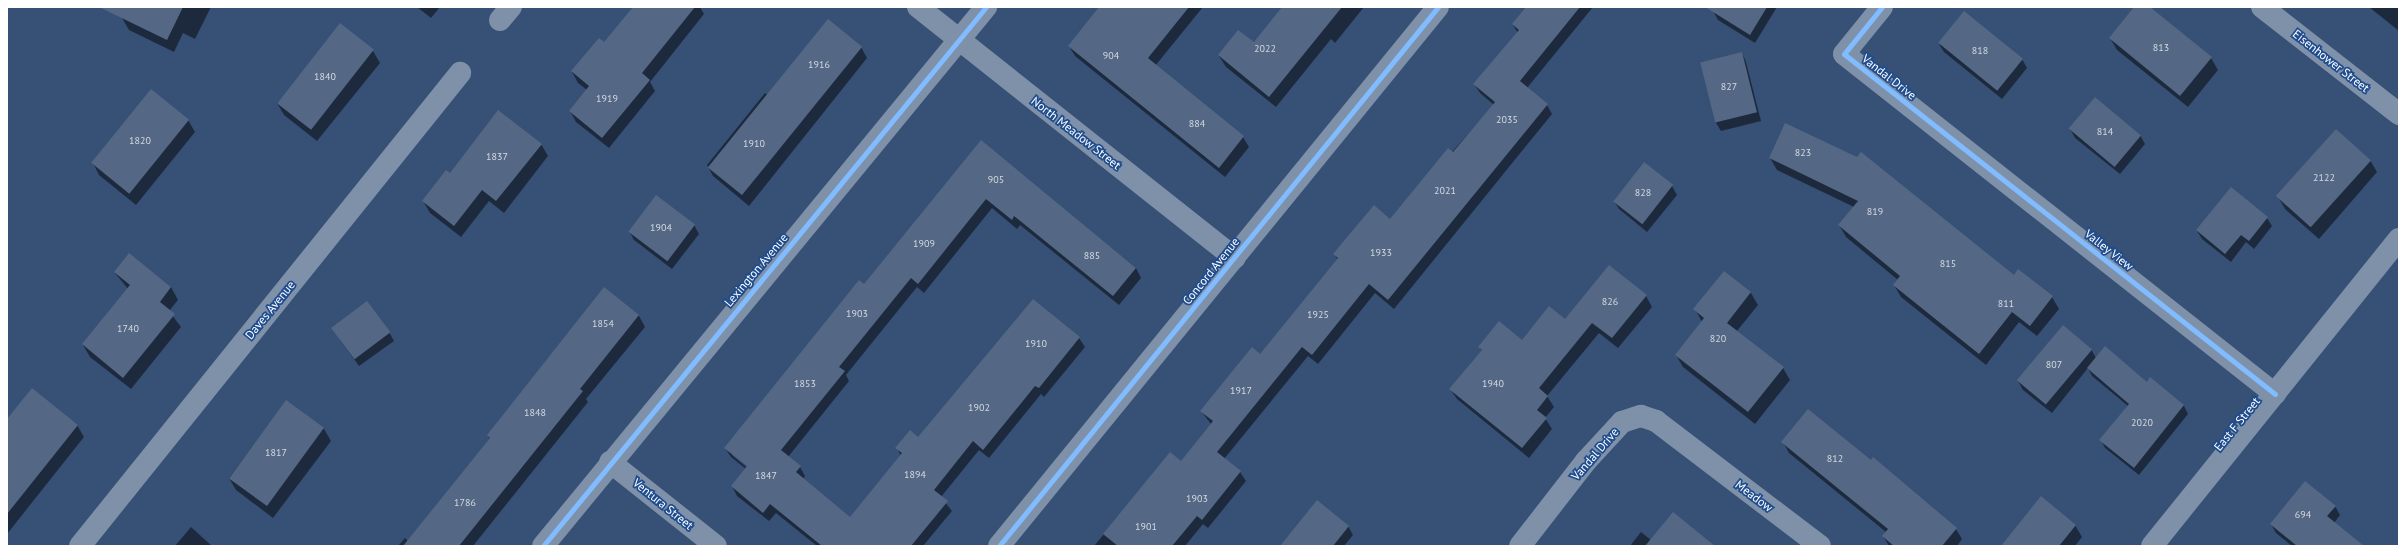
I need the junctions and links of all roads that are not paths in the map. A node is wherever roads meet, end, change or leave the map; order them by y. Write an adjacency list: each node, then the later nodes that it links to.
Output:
1 (918, 7): 6 (street, North Meadow Street)
2 (986, 7): 6 (street, Lexington Avenue)
3 (1438, 7): 11 (street, Concord Avenue)
4 (1882, 7): 9 (street, Vandal Drive)
5 (2262, 7): 8 (street, Eisenhower Street)
6 (959, 41): 11 (street, North Meadow Street); 14 (street, Lexington Avenue)
7 (460, 73): 16 (street, Daves Avenue)
8 (2399, 114)
9 (1931, 123): 12 (street, Valley View)
10 (2399, 239): 12 (street, East F Street)
11 (1235, 258): 19 (street, Concord Avenue)
12 (2275, 394): 15 (street, East F Street)
13 (1689, 446): 20 (street, Vandal Drive); 21 (street, Meadow)
14 (610, 462): 17 (street, Lexington Avenue); 18 (street, Ventura Street)
15 (2158, 544)
16 (80, 546)
17 (543, 546)
18 (716, 546)
19 (999, 546)
20 (1520, 546)
21 (1820, 546)

